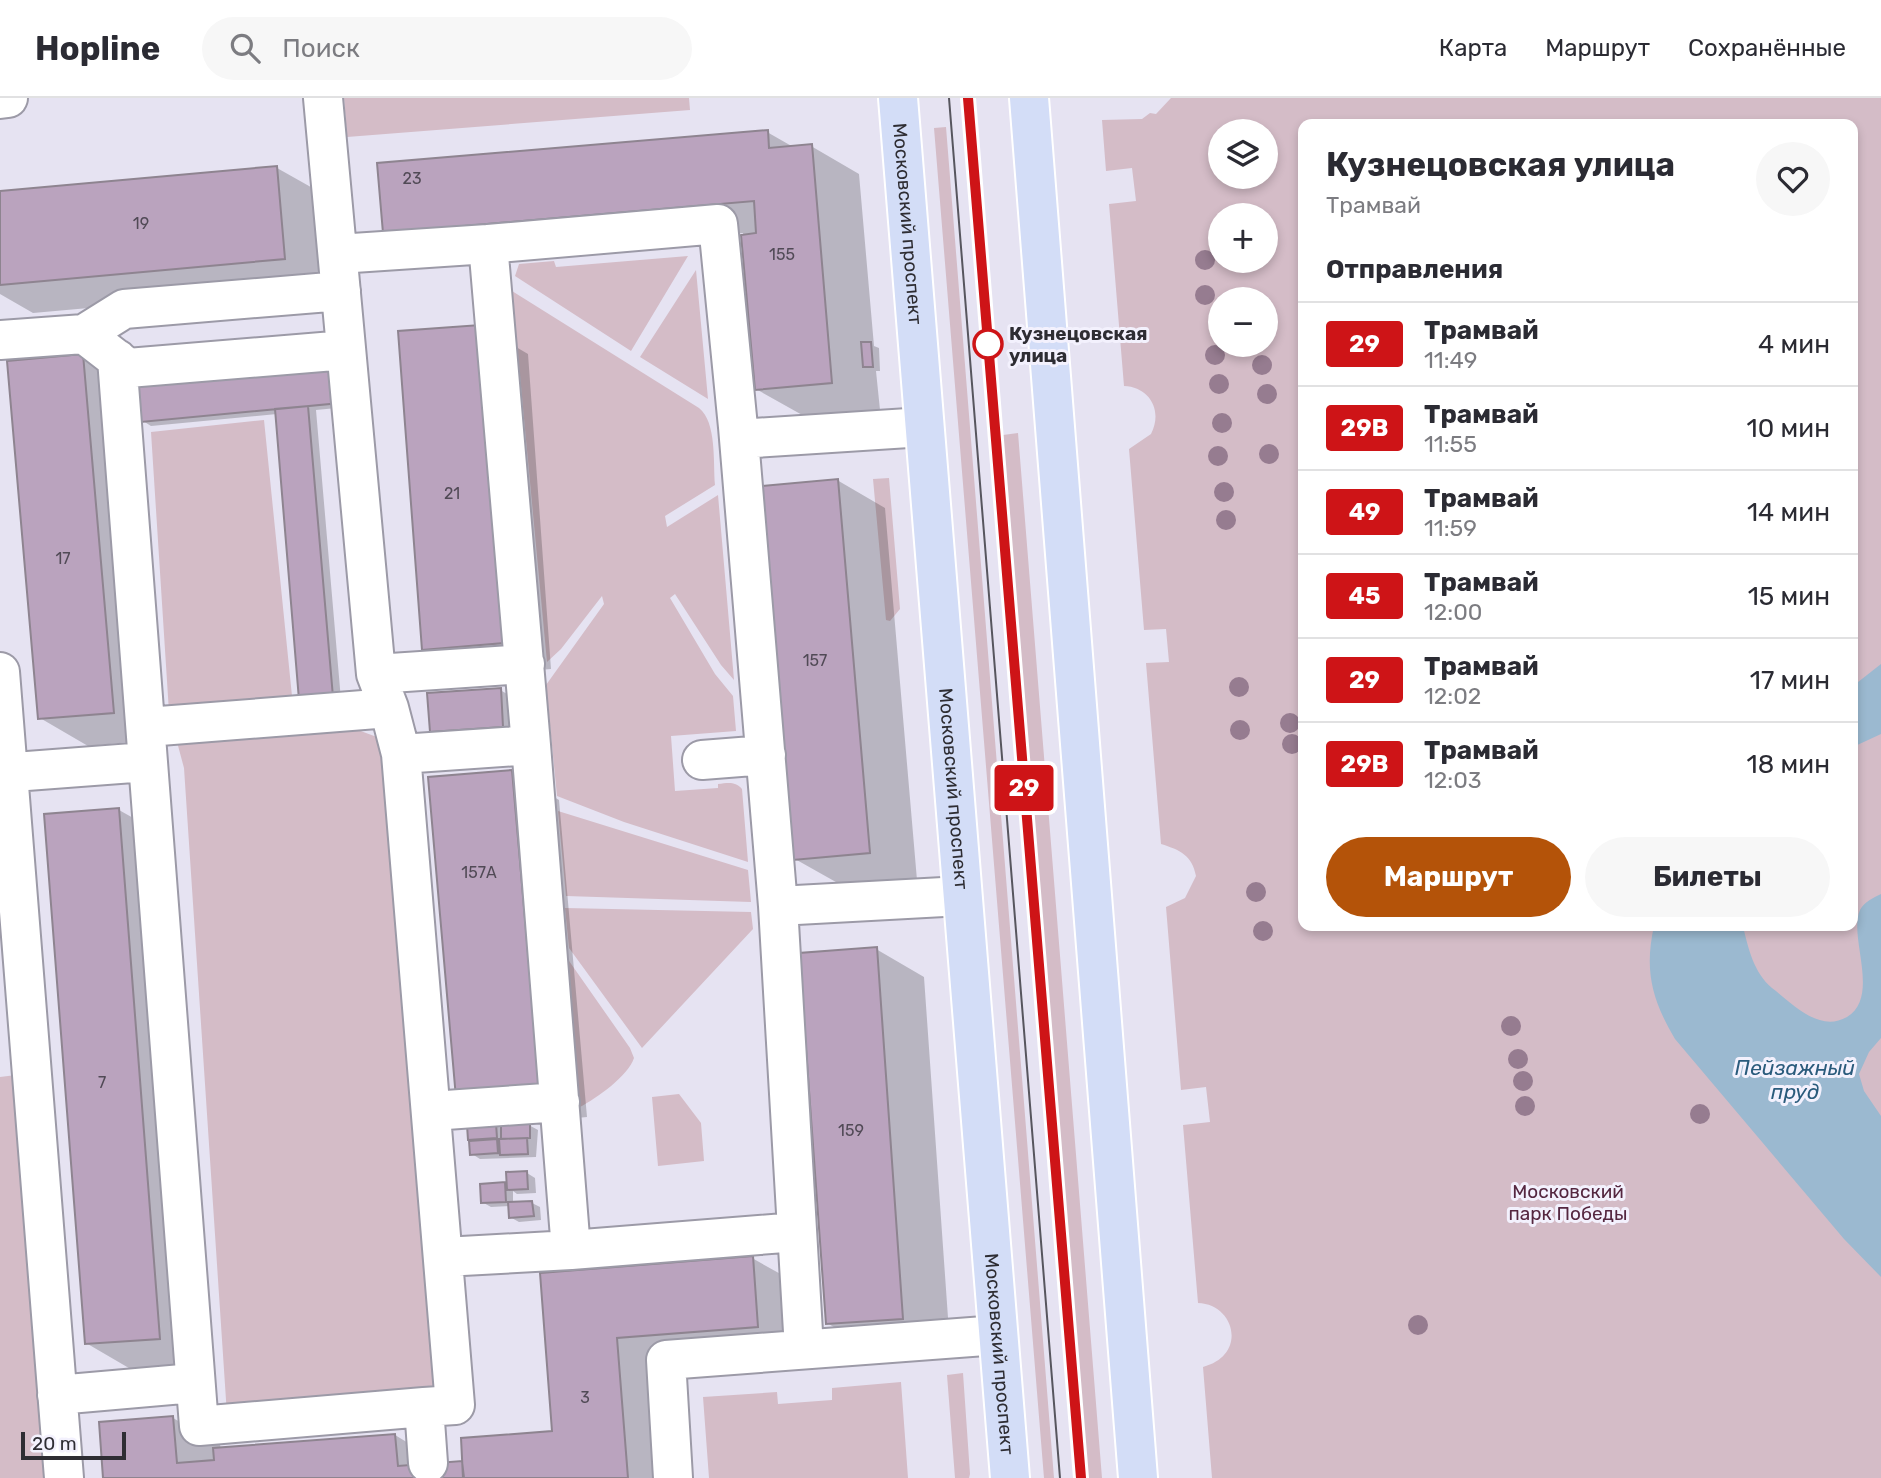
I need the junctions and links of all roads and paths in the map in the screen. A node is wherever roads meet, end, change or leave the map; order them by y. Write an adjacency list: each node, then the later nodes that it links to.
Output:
1 (8, 98): 5 (street)
2 (323, 98): 7 (street)
3 (898, 98): 13 (main road, Московский проспект)
4 (1029, 98): 41 (main road)
5 (0, 99)
6 (488, 244): 7 (street); 14 (street); 15 (street)
7 (338, 254): 8 (street)
8 (341, 291): 9 (street); 11 (street)
9 (84, 334): 10 (street); 12 (street)
10 (0, 340)
11 (346, 350): 12 (street); 17 (street)
12 (117, 359): 18 (street)
13 (924, 427): 14 (street); 24 (main road, Московский проспект)
14 (739, 439): 21 (street)
15 (525, 664): 17 (street); 19 (street)
16 (0, 672): 23 (street)
17 (382, 691): 18 (street); 20 (street)
18 (146, 745): 23 (street); 34 (street)
19 (531, 745): 20 (street); 27 (street)
20 (401, 754): 28 (street)
21 (766, 755): 22 (street); 25 (street)
22 (702, 760)
23 (4, 772): 26 (street)
24 (962, 896): 25 (street); 32 (main road, Московский проспект)
25 (778, 906): 29 (street)
26 (15, 1061): 35 (street)
27 (560, 1102): 28 (street); 30 (street)
28 (432, 1111): 31 (street)
29 (797, 1232): 30 (street); 33 (street)
30 (571, 1250): 31 (street)
31 (444, 1257): 36 (street)
32 (998, 1335): 33 (street); 40 (main road, Московский проспект)
33 (804, 1349): 39 (street)
34 (194, 1383): 35 (street); 36 (street)
35 (57, 1395): 38 (street)
36 (424, 1408): 37 (street)
37 (428, 1463)
38 (64, 1478)
39 (673, 1478)
40 (1010, 1478)
41 (1139, 1478)

